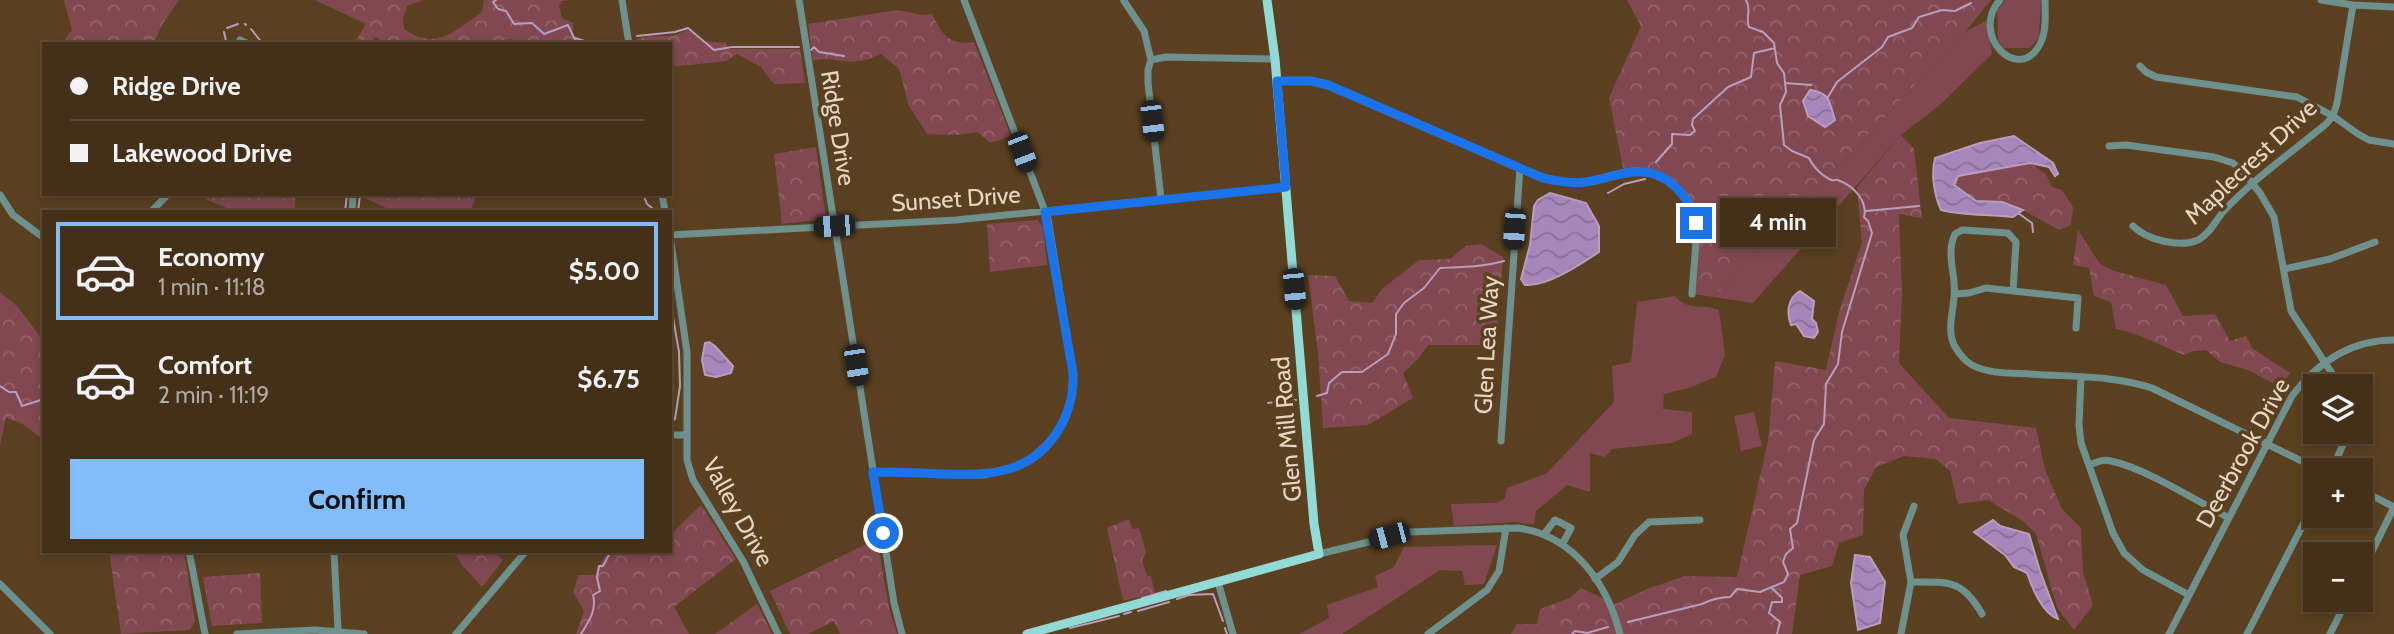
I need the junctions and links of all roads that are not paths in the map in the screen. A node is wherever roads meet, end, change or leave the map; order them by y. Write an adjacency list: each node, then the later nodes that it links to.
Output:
1 (622, 0): 13 (street)
2 (799, 0): 29 (street, Ridge Drive)
3 (964, 0): 28 (street)
4 (1267, 0): 14 (main road, Glen Mill Road)
5 (2000, 0): 6 (street)
6 (2045, 0)
7 (2321, 0): 9 (street)
8 (1124, 2): 15 (street)
9 (2353, 5): 10 (street); 18 (street, Maplecrest Drive)
10 (2394, 7)
11 (240, 40): 12 (street)
12 (244, 42)
13 (629, 42)
14 (1275, 59): 15 (street); 17 (main road, Glen Mill Road)
15 (1151, 61): 26 (street)
16 (2140, 65): 18 (street)
17 (1277, 81): 21 (street); 23 (main road, Glen Mill Road)
18 (2333, 116): 19 (street); 22 (street, Maplecrest Drive)
19 (2394, 144)
20 (2109, 146): 22 (street)
21 (1520, 168): 37 (street); 46 (street, Glen Lea Way)
22 (2254, 184): 30 (street, Maplecrest Drive); 35 (street)
23 (1286, 187): 26 (street, Sunset Drive); 64 (main road, Glen Mill Road)
24 (0, 195): 32 (street)
25 (166, 196): 27 (street)
26 (1161, 199): 28 (street, Sunset Drive)
27 (153, 210)
28 (1045, 212): 29 (street, Sunset Drive); 50 (street)
29 (834, 226): 31 (street, Sunset Drive); 50 (street, Ridge Drive)
30 (2133, 226)
31 (672, 236)
32 (42, 237)
33 (2375, 242): 35 (street)
34 (672, 250): 45 (street, Valley Drive)
35 (2284, 269): 41 (street)
36 (2013, 291): 38 (street); 38 (street); 39 (street)
37 (1692, 294)
38 (1955, 294): 43 (street)
39 (2076, 328)
40 (2394, 340): 41 (street, Deerbrook Drive)
41 (2326, 361): 42 (street); 47 (street, Deerbrook Drive)
42 (2334, 374)
43 (2081, 377): 47 (street); 49 (street)
44 (672, 435): 45 (street)
45 (686, 435): 78 (street, Valley Drive)
46 (1501, 441)
47 (2267, 445): 48 (street); 54 (street, Deerbrook Drive)
48 (2303, 462)
49 (2090, 465): 54 (street); 69 (street)
50 (873, 472): 79 (street, Ridge Drive)
51 (2373, 496): 53 (street)
52 (1914, 506): 67 (street)
53 (2394, 507): 60 (street)
54 (2230, 518): 69 (street, Deerbrook Drive)
55 (1700, 520): 65 (street)
56 (2303, 524): 86 (street)
57 (1506, 528): 58 (street); 64 (street); 82 (street)
58 (1545, 533): 59 (street); 59 (street)
59 (1563, 543): 65 (street)
60 (2373, 550)
61 (189, 553): 74 (street)
62 (334, 553): 72 (street)
63 (524, 553): 77 (street)
64 (1319, 554): 66 (main road)
65 (1595, 579): 83 (street)
66 (1218, 582): 80 (main road); 81 (street)
67 (1911, 582): 71 (street); 84 (street)
68 (0, 584): 73 (street)
69 (2189, 594): 85 (street, Deerbrook Drive)
70 (2341, 612): 87 (street)
71 (1982, 614)
72 (338, 631): 75 (street); 76 (street)
73 (50, 634)
74 (205, 634)
75 (237, 634)
76 (364, 634)
77 (456, 634)
78 (778, 634)
79 (902, 634)
80 (1027, 634)
81 (1233, 634)
82 (1428, 634)
83 (1620, 634)
84 (1901, 634)
85 (2170, 634)
86 (2247, 634)
87 (2330, 634)

